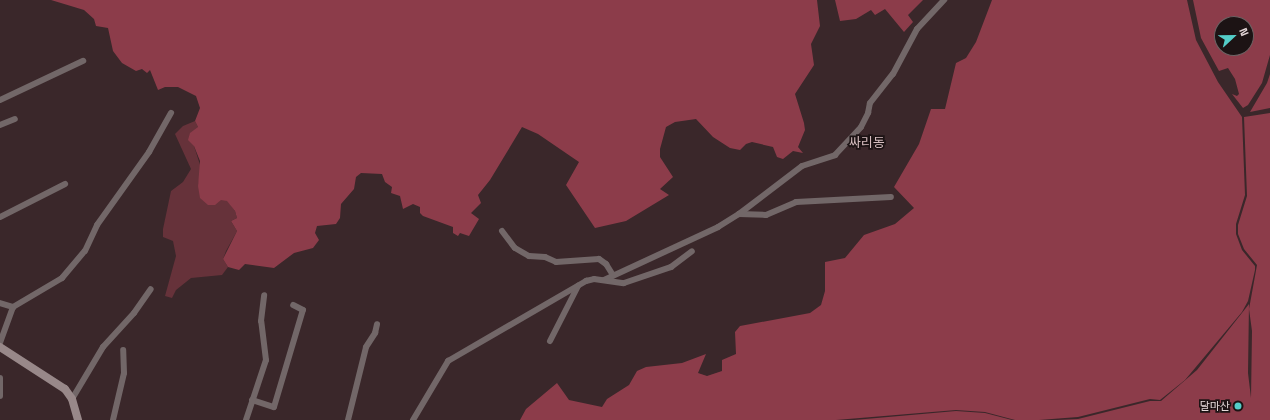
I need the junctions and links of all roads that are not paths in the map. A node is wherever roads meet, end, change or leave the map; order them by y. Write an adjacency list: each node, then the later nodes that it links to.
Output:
1 (944, 0): 9 (street)
2 (83, 61): 3 (street)
3 (0, 100)
4 (171, 113): 20 (street)
5 (15, 119): 6 (street)
6 (0, 125)
7 (65, 184): 10 (street)
8 (891, 197): 9 (street)
9 (739, 214): 13 (street)
10 (0, 217)
11 (502, 231): 13 (street)
12 (692, 251): 14 (street)
13 (613, 275): 14 (street)
14 (604, 280): 15 (street)
15 (578, 286): 22 (street); 34 (street)
16 (151, 289): 28 (street)
17 (264, 295): 29 (street)
18 (0, 303): 20 (street)
19 (292, 305): 29 (street)
20 (13, 307): 23 (street)
21 (377, 324): 33 (street)
22 (550, 341)
23 (0, 343)
24 (0, 347): 28 (street)
25 (124, 350): 31 (street)
26 (0, 378): 27 (street)
27 (0, 396)
28 (72, 399): 30 (street)
29 (252, 400): 32 (street)
30 (78, 420)
31 (113, 420)
32 (246, 420)
33 (348, 420)
34 (413, 420)

